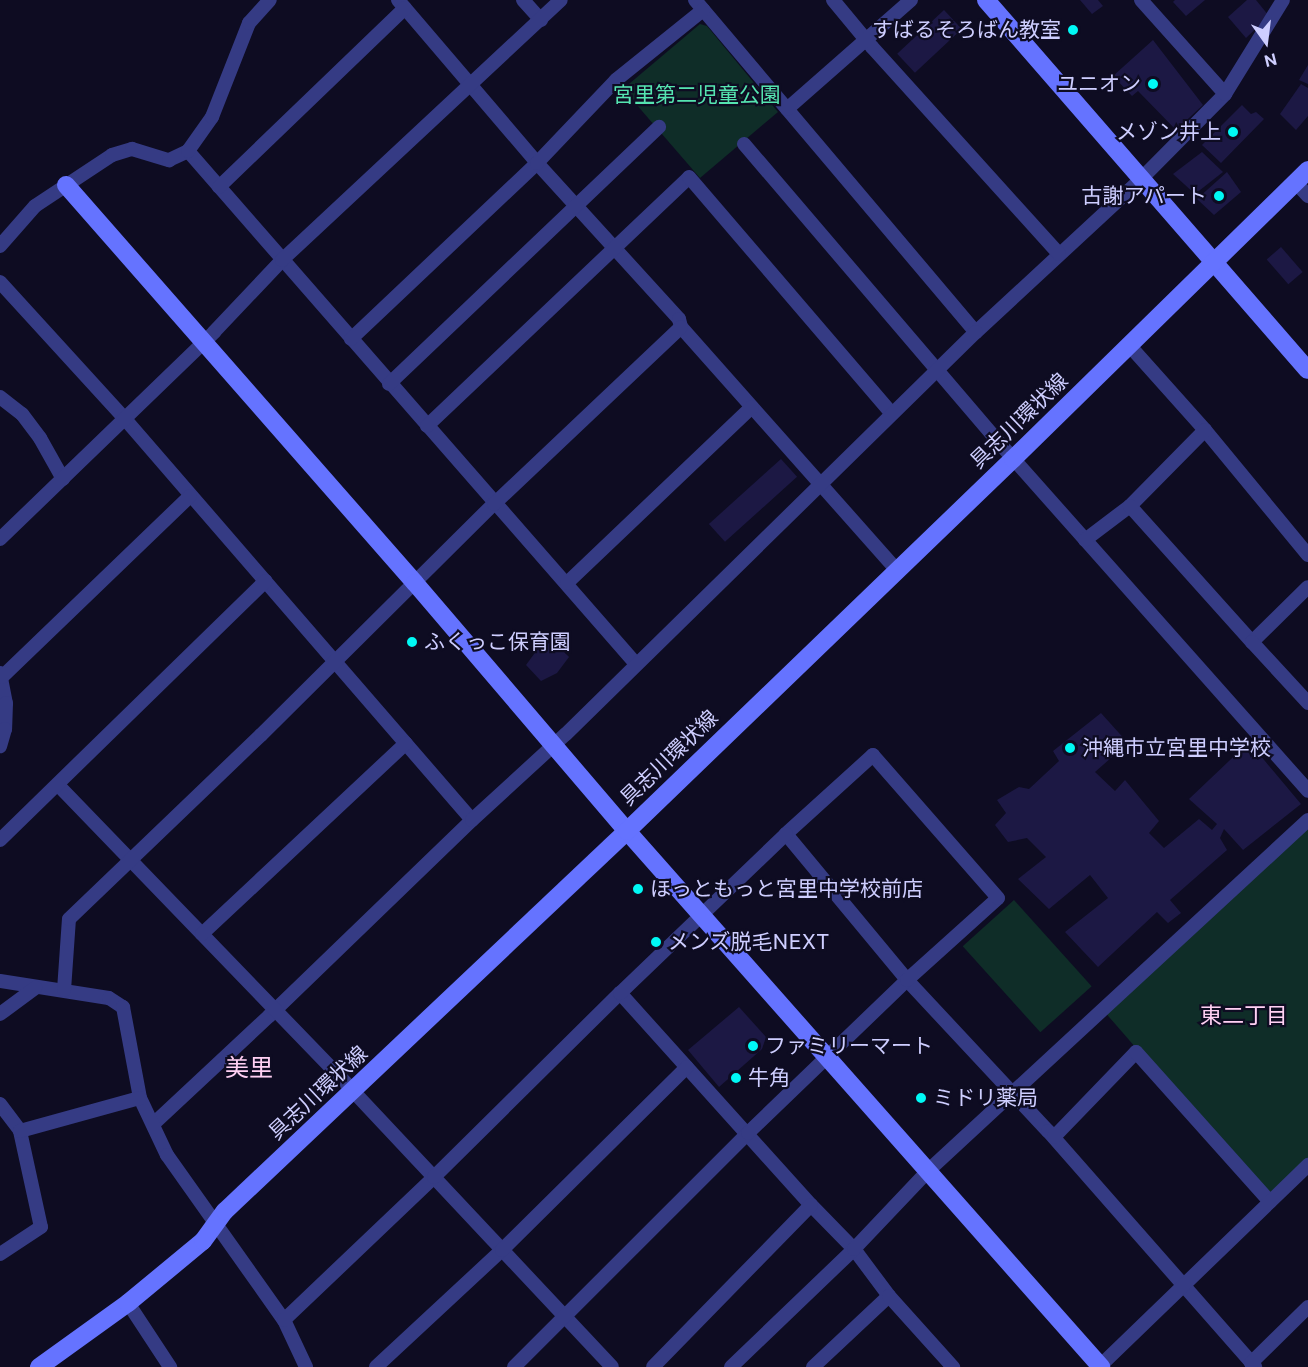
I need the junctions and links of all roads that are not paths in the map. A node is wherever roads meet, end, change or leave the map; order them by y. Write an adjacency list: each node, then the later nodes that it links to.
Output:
1 (270, 0): 18 (street)
2 (523, 0): 11 (street)
3 (561, 0): 11 (street)
4 (833, 0): 12 (street)
5 (911, 0): 12 (street)
6 (986, 0): 20 (street)
7 (1141, 0): 14 (street)
8 (1278, 2): 14 (street)
9 (402, 4): 13 (street); 23 (street)
10 (699, 5): 15 (street); 19 (street)
11 (541, 20): 13 (street)
12 (866, 41): 15 (street); 27 (street)
13 (472, 85): 19 (street); 28 (street)
14 (1225, 94): 20 (street)
15 (788, 110): 32 (street)
16 (659, 127): 24 (street)
17 (744, 144): 36 (street)
18 (188, 151): 22 (street); 23 (street)
19 (537, 163): 24 (street); 33 (street)
20 (1141, 178): 27 (street); 29 (street)
21 (1304, 183): 29 (street, 具志川環状線)
22 (66, 185): 25 (street); 34 (street)
23 (219, 187): 28 (street)
24 (577, 208): 26 (street); 38 (street)
25 (0, 246)
26 (613, 249): 31 (street); 41 (street); 43 (street)
27 (1059, 254): 32 (street)
28 (282, 260): 33 (street); 34 (street)
29 (1214, 264): 35 (street, 具志川環状線); 37 (street)
30 (0, 282): 42 (street)
31 (681, 327): 40 (street); 49 (street)
32 (976, 332): 36 (street)
33 (351, 339): 38 (street)
34 (203, 341): 42 (street); 56 (street)
35 (1130, 345): 44 (street); 45 (street, 具志川環状線)
36 (937, 370): 41 (street); 45 (street)
37 (1308, 370)
38 (389, 384): 43 (street)
39 (0, 397): 46 (street)
40 (752, 407): 47 (street); 57 (street)
41 (891, 413): 47 (street)
42 (125, 419): 46 (street); 48 (street)
43 (427, 426): 49 (street)
44 (1205, 430): 50 (street); 53 (street)
45 (1013, 459): 52 (street); 54 (street, 具志川環状線)
46 (63, 479): 51 (street)
47 (819, 484): 54 (street); 61 (street)
48 (190, 496): 55 (street); 62 (street)
49 (494, 504): 56 (street); 57 (street)
50 (1130, 506): 52 (street); 59 (street)
51 (0, 539)
52 (1085, 540): 68 (street)
53 (1308, 555)
54 (896, 569): 71 (street, 具志川環状線)
55 (265, 581): 60 (street); 67 (street)
56 (416, 583): 60 (street); 65 (street)
57 (567, 583): 61 (street)
58 (1308, 587): 59 (street)
59 (1252, 642): 63 (street)
60 (336, 662): 64 (street); 74 (street)
61 (636, 663): 65 (street)
62 (1, 675): 66 (street)
63 (1308, 703)
64 (405, 743): 69 (street); 76 (street)
65 (554, 744): 69 (street); 71 (street)
66 (0, 746)
67 (58, 785): 73 (street); 74 (street)
68 (1308, 791)
69 (472, 820): 82 (street)
70 (1308, 820): 87 (street)
71 (627, 831): 75 (street); 86 (street, 具志川環状線)
72 (786, 834): 75 (street); 77 (street); 77 (street)
73 (0, 840)
74 (130, 861): 76 (street); 80 (street)
75 (703, 915): 81 (street); 84 (street)
76 (202, 934): 82 (street)
77 (907, 980): 84 (street); 87 (street)
78 (0, 981): 79 (street)
79 (35, 988): 80 (street); 83 (street)
80 (64, 990): 88 (street)
81 (620, 993): 85 (street); 96 (street)
82 (275, 1010): 86 (street); 90 (street)
83 (0, 1014)
84 (829, 1057): 92 (street); 95 (street)
85 (687, 1067): 92 (street); 101 (street)
86 (353, 1091): 96 (street); 99 (street, 具志川環状線)
87 (1012, 1094): 93 (street); 95 (street)
88 (140, 1098): 90 (street); 91 (street)
89 (0, 1104): 91 (street)
90 (153, 1124): 99 (street)
91 (20, 1131): 102 (street)
92 (748, 1133): 98 (street); 107 (street)
93 (1054, 1137): 97 (street); 103 (street)
94 (1308, 1165): 97 (street)
95 (929, 1170): 100 (street); 120 (street)
96 (434, 1177): 101 (street); 108 (street)
97 (1270, 1202): 103 (street)
98 (811, 1205): 100 (street); 116 (street)
99 (216, 1226): 105 (street, 具志川環状線); 108 (street)
100 (854, 1249): 104 (street); 117 (street)
101 (502, 1250): 107 (street); 113 (street)
102 (0, 1254)
103 (1183, 1288): 109 (street); 120 (street)
104 (890, 1296): 118 (street); 119 (street)
105 (128, 1303): 110 (street, 具志川環状線); 111 (street)
106 (1308, 1307): 109 (street)
107 (566, 1318): 114 (street); 115 (street)
108 (284, 1320): 112 (street)
109 (1253, 1365)
110 (39, 1367)
111 (170, 1367)
112 (306, 1367)
113 (376, 1367)
114 (514, 1367)
115 (612, 1367)
116 (653, 1367)
117 (731, 1367)
118 (813, 1367)
119 (953, 1367)
120 (1100, 1367)

